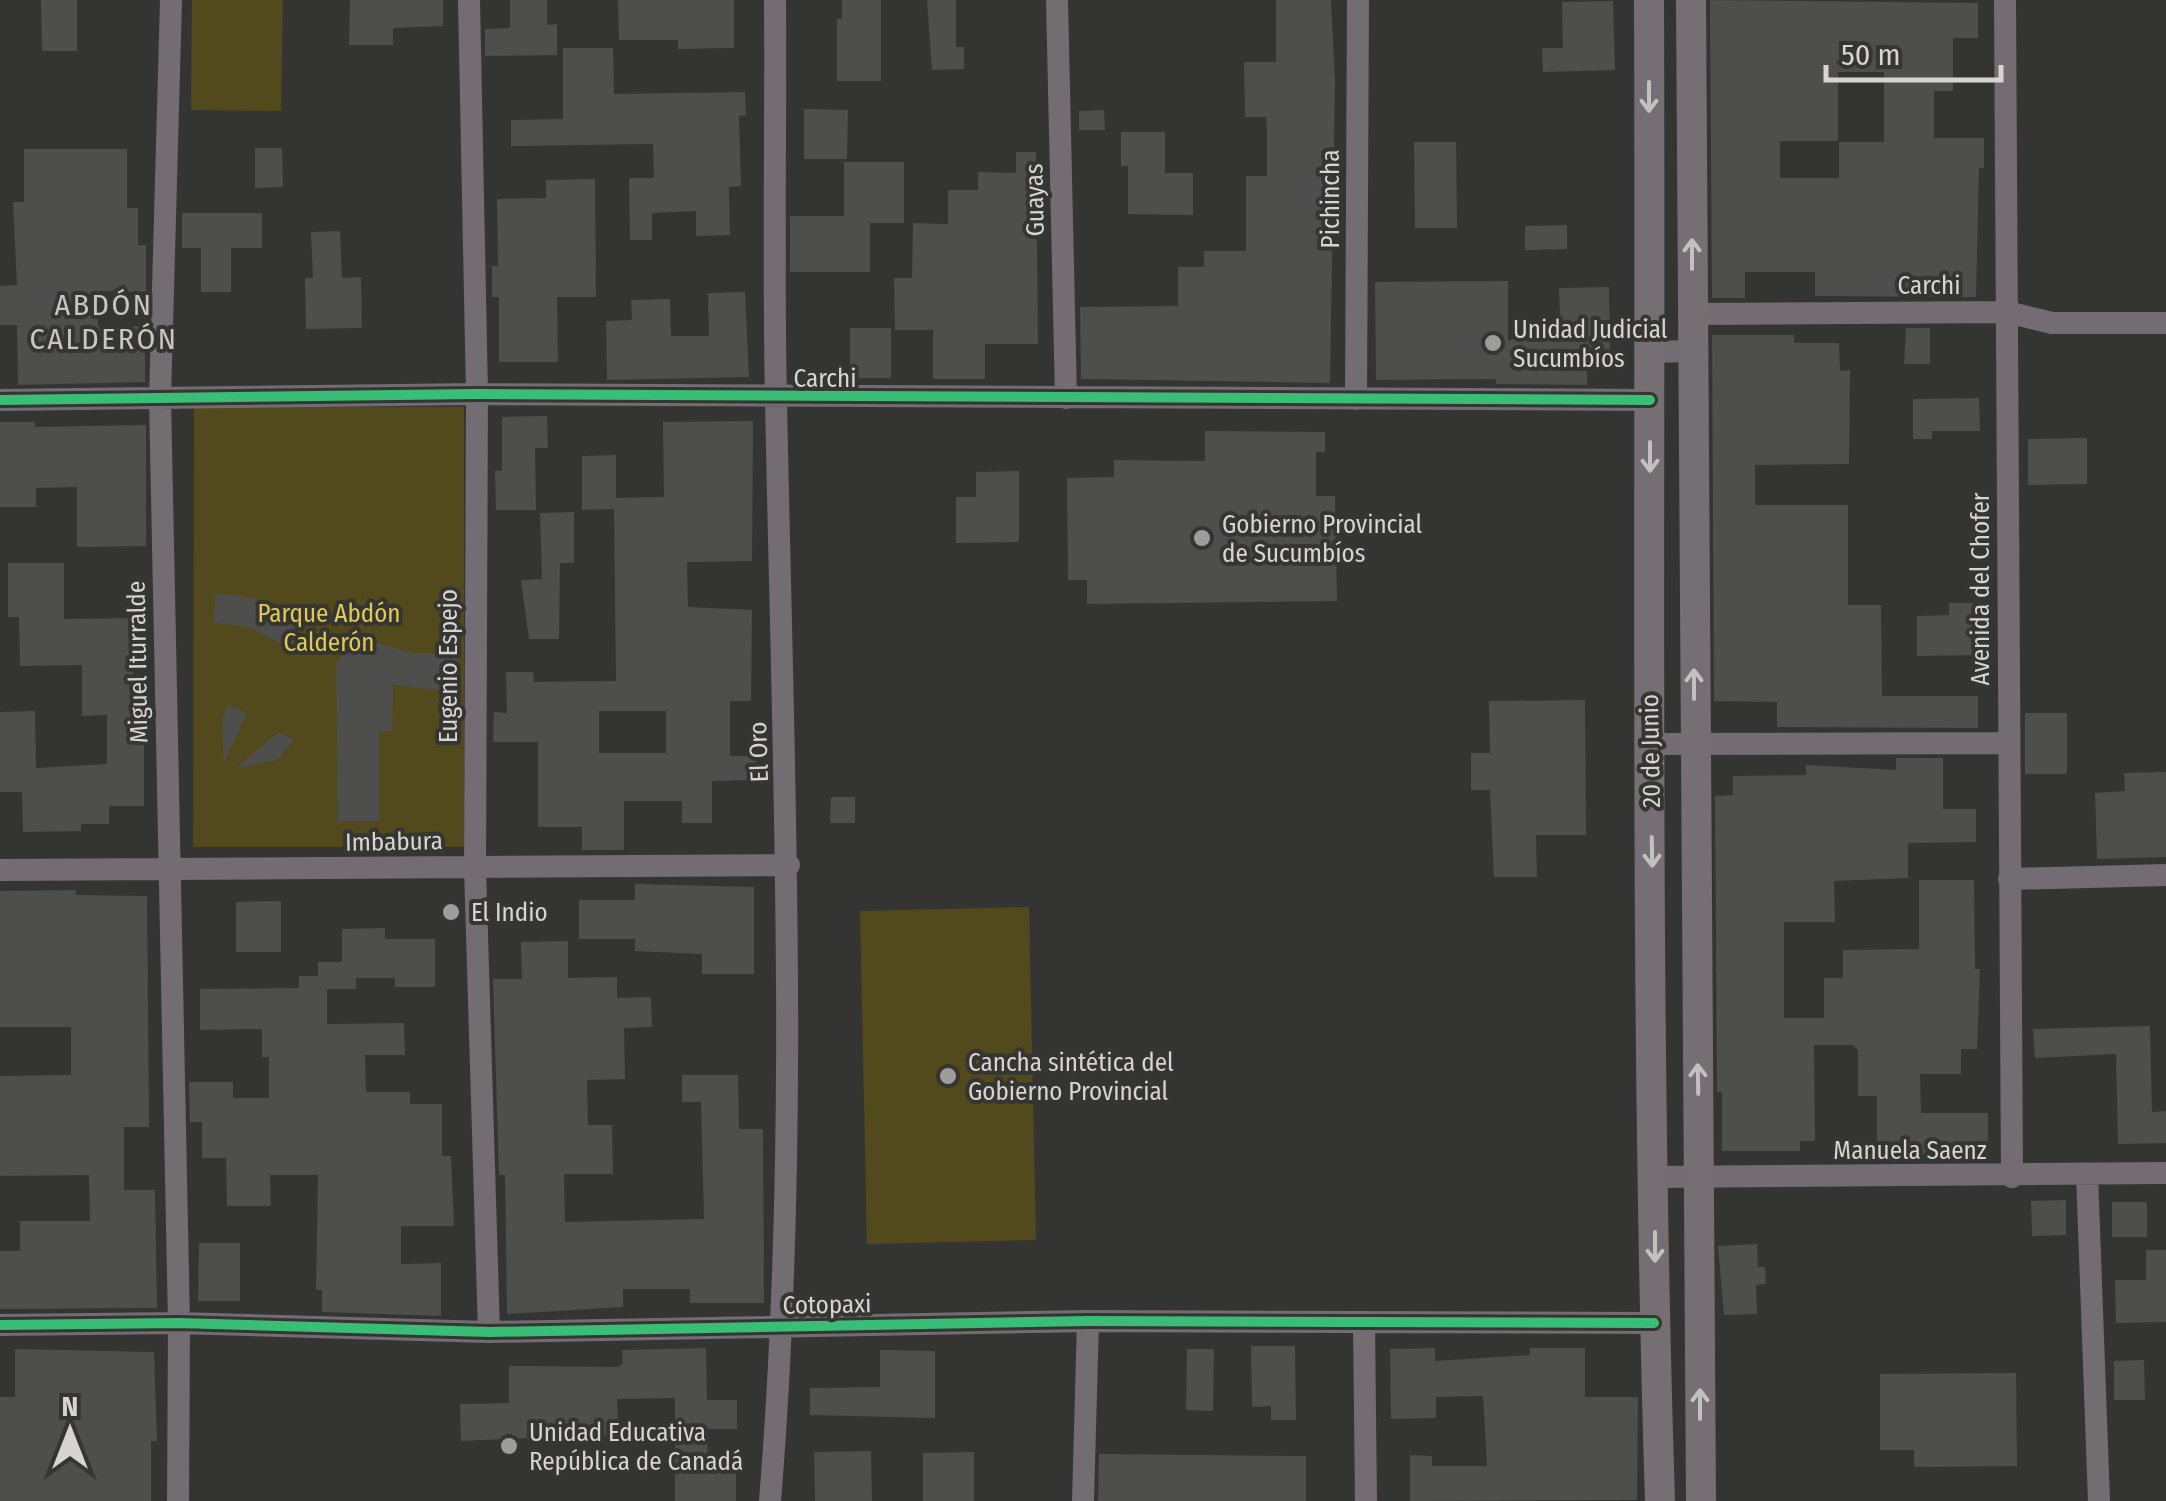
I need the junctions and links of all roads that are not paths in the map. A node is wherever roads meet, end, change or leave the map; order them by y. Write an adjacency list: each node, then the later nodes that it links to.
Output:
1 (171, 0): 15 (street, Miguel Iturralde)
2 (469, 0): 14 (street, Eugenio Espejo)
3 (776, 0): 16 (street, El Oro)
4 (1057, 0): 17 (street, Guayas)
5 (1358, 0): 18 (street, Pichincha)
6 (1648, 0): 13 (street, 20 de Junio, one-way to 13)
7 (1691, 0): 10 (street, 20 de Junio, one-way to 7)
8 (2005, 0): 9 (street, Avenida del Chofer)
9 (2006, 312): 10 (street, Carchi); 11 (street, Carchi); 22 (street, Avenida del Chofer)
10 (1692, 314): 12 (street, 20 de Junio)
11 (2166, 323)
12 (1692, 351): 13 (street); 21 (street, 20 de Junio, one-way to 12)
13 (1650, 352): 20 (street, 20 de Junio)
14 (477, 394): 15 (street, Carchi); 16 (street, Carchi); 25 (street, Eugenio Espejo)
15 (160, 398): 19 (street, Carchi); 27 (street, Miguel Iturralde)
16 (776, 398): 17 (street, Carchi); 24 (street, El Oro)
17 (1066, 398): 18 (street, Carchi)
18 (1356, 399): 20 (street, Carchi)
19 (0, 400)
20 (1650, 400): 23 (street, 20 de Junio, one-way to 23)
21 (1695, 742): 22 (street); 23 (street); 32 (street, 20 de Junio, one-way to 21)
22 (2008, 743): 29 (street, Avenida del Chofer)
23 (1650, 744): 34 (street, 20 de Junio, one-way to 34)
24 (788, 865): 25 (street, Imbabura); 39 (street, El Oro)
25 (475, 868): 27 (street, Imbabura); 41 (street, Eugenio Espejo)
26 (0, 870): 27 (street, Imbabura)
27 (169, 870): 36 (street, Miguel Iturralde)
28 (2166, 875): 29 (street)
29 (2009, 879): 33 (street, Avenida del Chofer)
30 (2166, 1172): 31 (street, Manuela Saenz)
31 (2087, 1174): 33 (street, Manuela Saenz); 48 (street)
32 (1700, 1177): 33 (street, Manuela Saenz); 34 (street, Manuela Saenz); 47 (street, 20 de Junio, one-way to 32)
33 (2012, 1177)
34 (1655, 1178): 38 (street, 20 de Junio, one-way to 38)
35 (1088, 1321): 37 (street, Cotopaxi); 39 (street, Cotopaxi); 44 (street)
36 (179, 1322): 40 (street, Cotopaxi); 41 (street, Cotopaxi); 42 (street, Miguel Iturralde)
37 (1364, 1322): 38 (street, Cotopaxi); 45 (street)
38 (1654, 1322): 46 (street, 20 de Junio)
39 (784, 1324): 41 (street, Cotopaxi); 43 (street, El Oro)
40 (0, 1325)
41 (489, 1332)
42 (178, 1501)
43 (770, 1501)
44 (1083, 1501)
45 (1366, 1501)
46 (1660, 1501)
47 (1701, 1501)
48 (2099, 1501)

